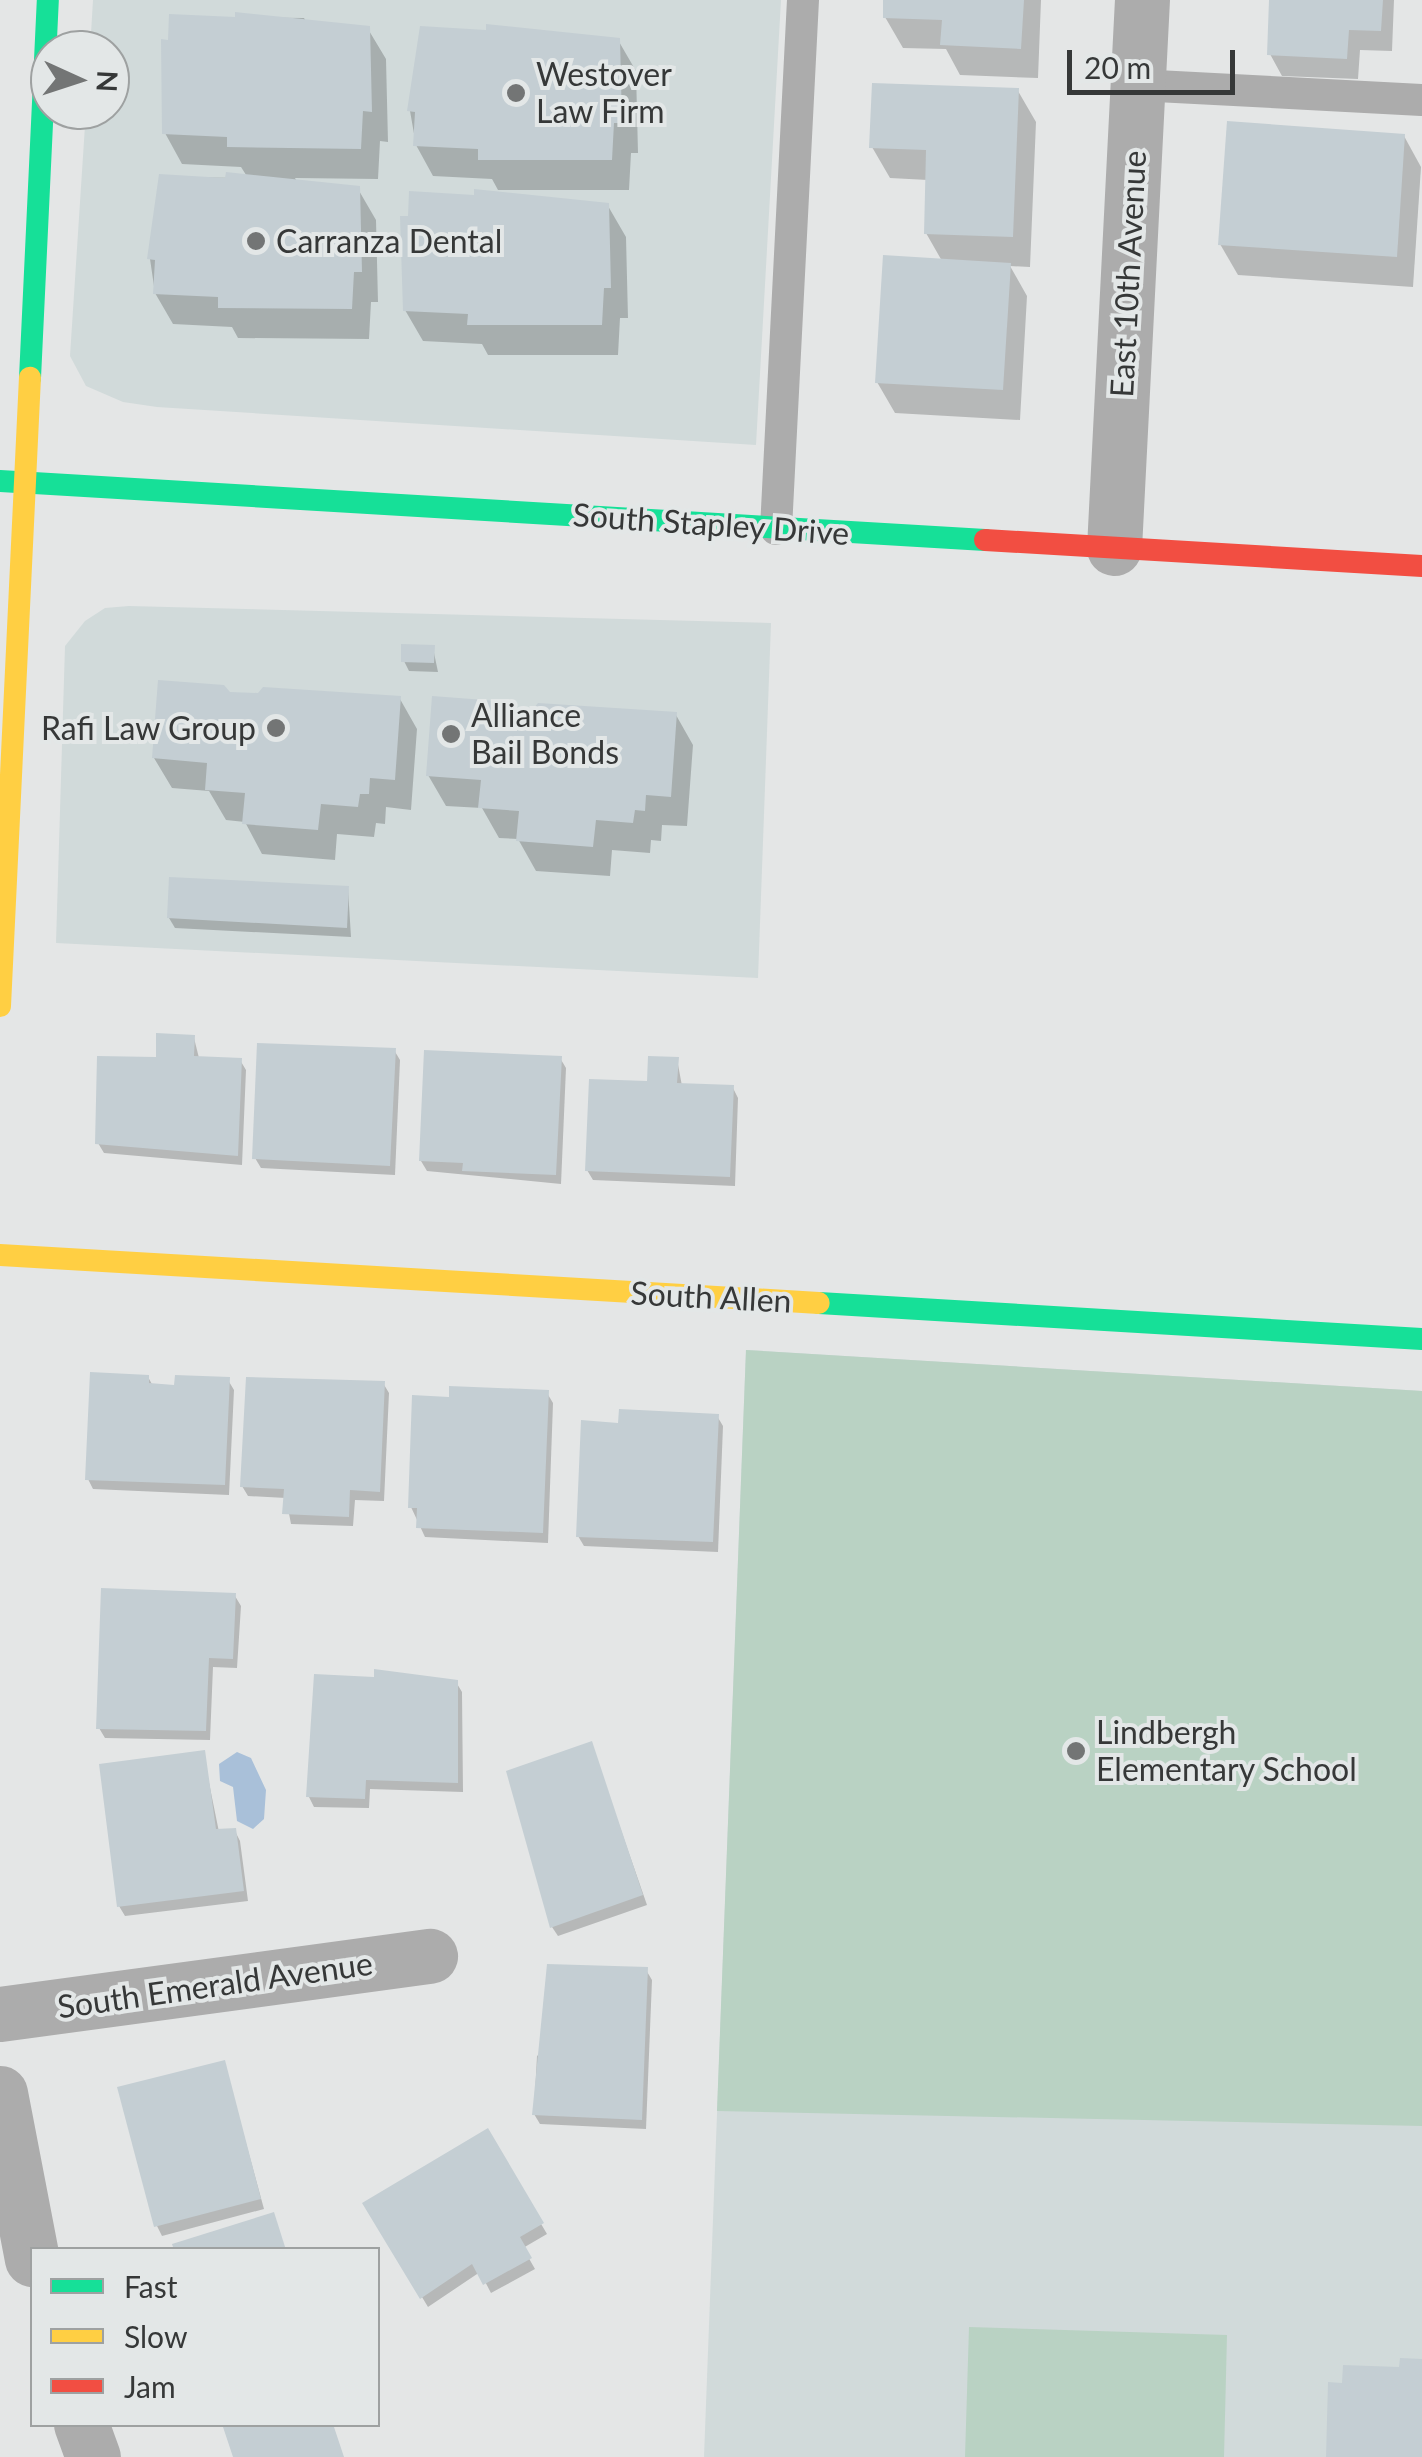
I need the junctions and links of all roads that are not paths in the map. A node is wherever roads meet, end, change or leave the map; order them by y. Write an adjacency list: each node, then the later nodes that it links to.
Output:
1 (48, 0): 7 (street)
2 (802, 0): 8 (lane)
3 (1142, 0): 4 (street, East 10th Avenue)
4 (1137, 85): 5 (lane); 9 (street, East 10th Avenue)
5 (1422, 100)
6 (0, 481): 7 (street, South Stapley Drive)
7 (24, 482): 8 (street, South Stapley Drive); 11 (street)
8 (776, 529): 9 (street, South Stapley Drive)
9 (1114, 548): 10 (street, South Stapley Drive)
10 (1422, 566)
11 (0, 1006)
12 (0, 1255): 13 (street, South Allen)
13 (1422, 1339)
14 (430, 1956): 15 (street, South Emerald Avenue)
15 (0, 2014)
16 (0, 2093): 17 (street)
17 (30, 2249)
18 (82, 2427): 19 (street)
19 (93, 2457)

